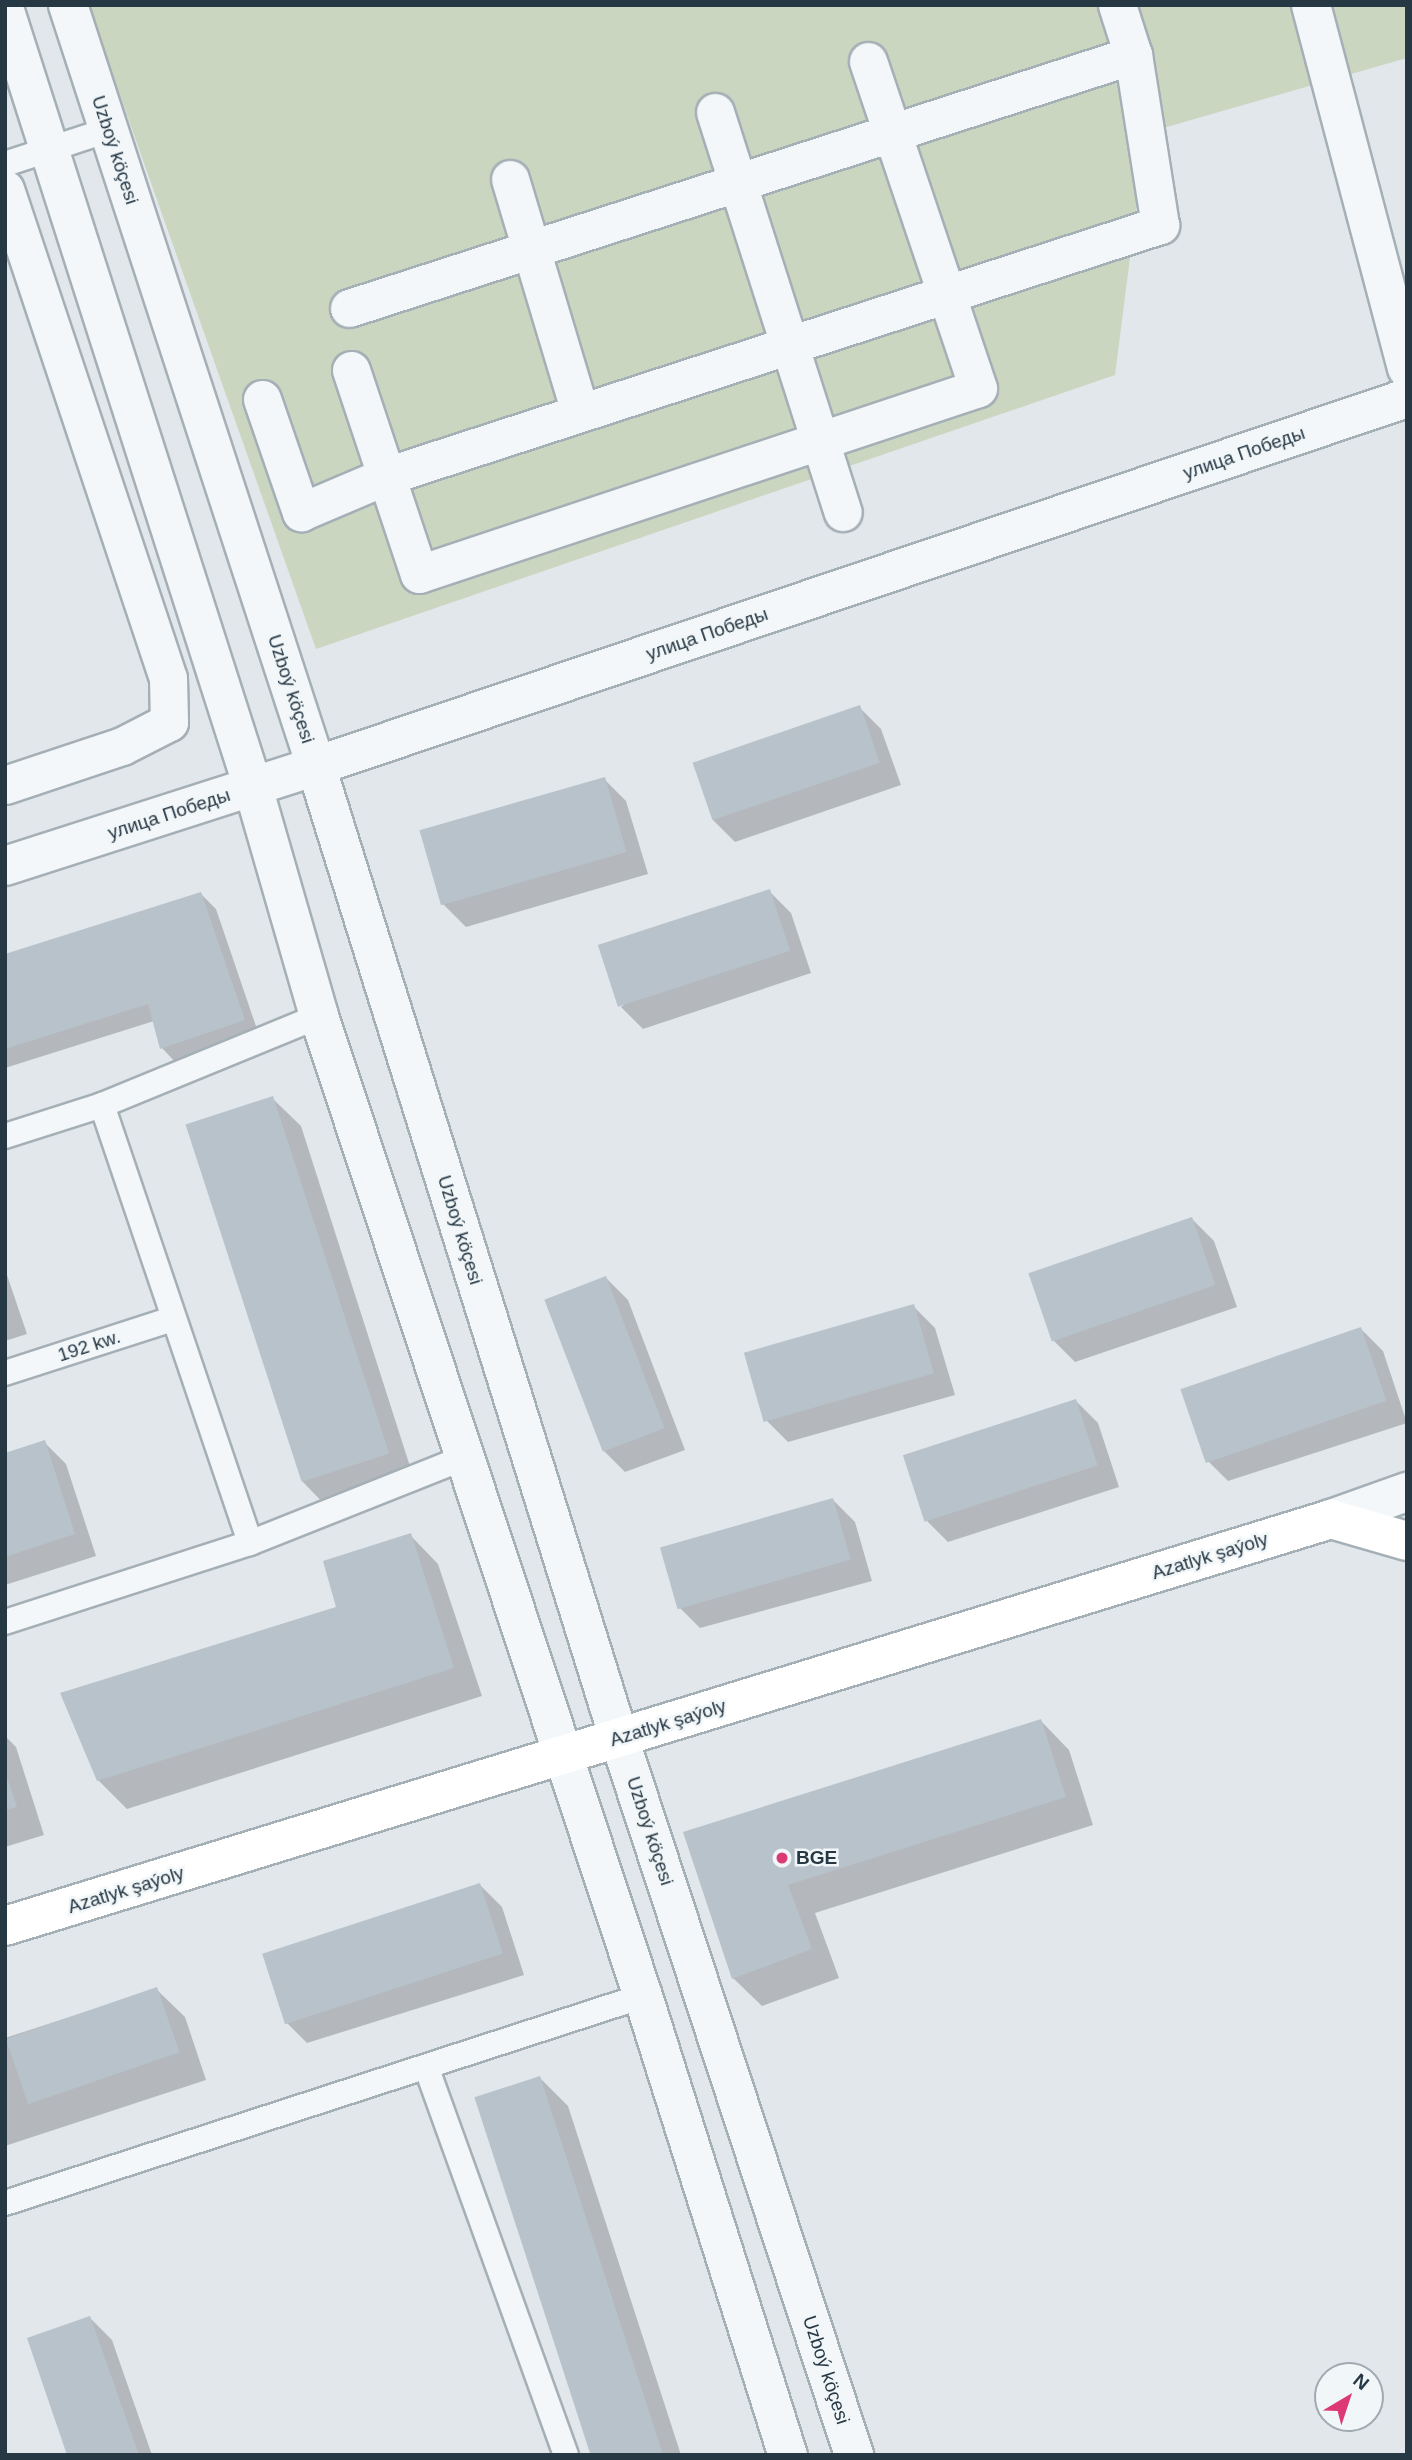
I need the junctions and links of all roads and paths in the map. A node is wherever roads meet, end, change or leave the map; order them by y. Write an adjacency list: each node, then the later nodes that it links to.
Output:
1 (68, 5): 8 (street, Uzboý köçesi)
2 (1117, 5): 5 (street)
3 (1311, 5): 19 (street)
4 (5, 11): 10 (street)
5 (1133, 55): 9 (street); 16 (street)
6 (868, 61): 9 (street)
7 (715, 112): 13 (street)
8 (108, 130): 10 (lane); 27 (street, Uzboý köçesi)
9 (892, 133): 13 (street); 16 (street)
10 (49, 149): 11 (lane); 29 (street)
11 (5, 163)
12 (510, 179): 15 (street)
13 (737, 183): 15 (street); 18 (street)
14 (5, 189): 28 (street)
15 (532, 249): 17 (street); 23 (street)
16 (946, 293): 18 (street); 24 (street)
17 (349, 308)
18 (789, 344): 23 (street); 24 (street)
19 (1407, 369)
20 (351, 370): 25 (street)
21 (1407, 398): 27 (street, улица Победы)
22 (262, 399): 25 (street)
23 (580, 412): 25 (street)
24 (820, 440): 25 (street); 26 (street)
25 (386, 476)
26 (843, 512)
27 (316, 766): 29 (street, улица Победы); 42 (street, Uzboý köçesi)
28 (5, 785)
29 (253, 787): 30 (street, улица Победы); 31 (street)
30 (5, 866)
31 (319, 1016): 32 (lane); 36 (street)
32 (102, 1105): 33 (lane); 34 (lane)
33 (5, 1136)
34 (172, 1319): 35 (lane, 192 kw.); 40 (lane)
35 (5, 1373)
36 (464, 1458): 40 (lane); 43 (street)
37 (1407, 1492): 38 (street)
38 (1331, 1519): 39 (main road); 42 (main road, Azatlyk şaýoly)
39 (1407, 1541)
40 (250, 1543): 41 (lane)
41 (5, 1622)
42 (619, 1738): 43 (main road, Azatlyk şaýoly); 50 (street, Uzboý köçesi)
43 (564, 1756): 44 (main road, Azatlyk şaýoly); 45 (street)
44 (5, 1926)
45 (643, 1996): 46 (lane); 49 (street)
46 (427, 2069): 47 (lane); 48 (lane)
47 (5, 2203)
48 (566, 2455)
49 (788, 2455)
50 (854, 2455)

